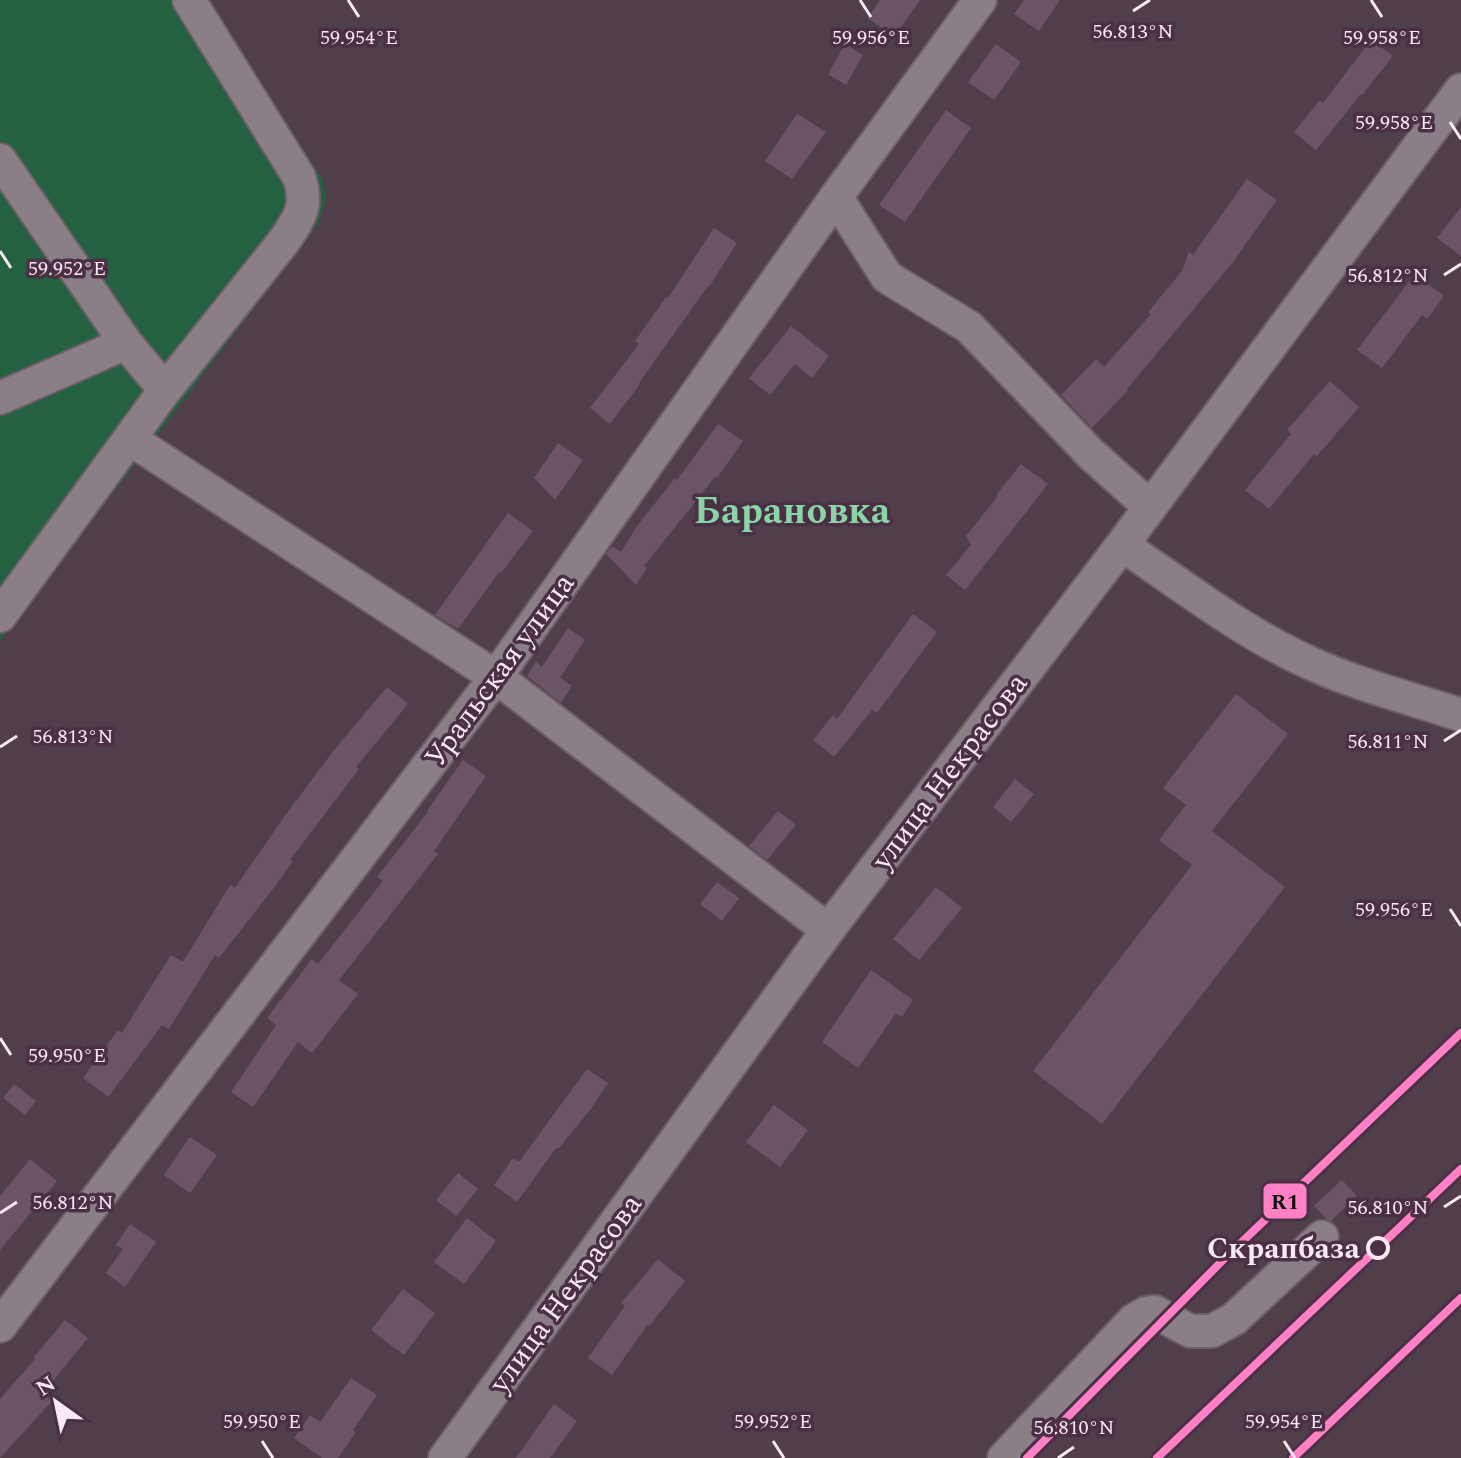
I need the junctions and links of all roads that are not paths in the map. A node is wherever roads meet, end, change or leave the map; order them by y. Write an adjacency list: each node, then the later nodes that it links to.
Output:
1 (189, 0): 7 (street)
2 (980, 0): 5 (street, Уральская улица)
3 (1461, 90): 10 (street, улица Некрасова)
4 (0, 160): 6 (street)
5 (836, 197): 10 (street); 13 (street, Уральская улица)
6 (126, 343): 7 (street); 8 (street)
7 (165, 390): 9 (street)
8 (0, 398)
9 (130, 439): 12 (street); 13 (street)
10 (1150, 507): 11 (street, улица Некрасова)
11 (1122, 545): 14 (street); 15 (street, улица Некрасова)
12 (2, 606)
13 (496, 677): 15 (street); 17 (street, Уральская улица)
14 (1461, 715)
15 (828, 930): 18 (street, улица Некрасова)
16 (1322, 1237): 19 (street)
17 (0, 1326)
18 (445, 1458)
19 (1004, 1458)

